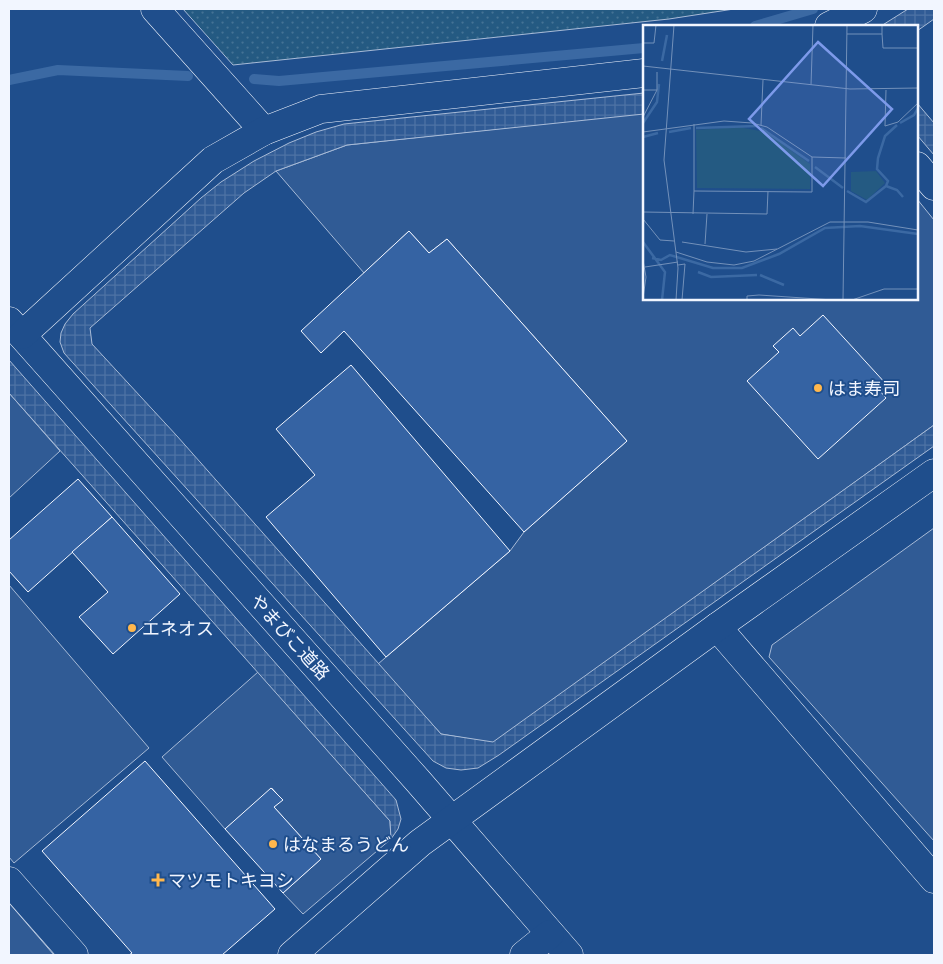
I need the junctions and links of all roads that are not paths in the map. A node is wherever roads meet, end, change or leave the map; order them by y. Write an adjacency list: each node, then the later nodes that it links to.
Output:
1 (155, 9): 5 (street)
2 (863, 9): 3 (street)
3 (831, 25)
4 (643, 73): 5 (street)
5 (264, 131): 8 (street)
6 (918, 167): 7 (street)
7 (934, 186)
8 (15, 328): 11 (street, やまびこ道路)
9 (934, 473): 10 (street)
10 (717, 627): 11 (street); 12 (street)
11 (452, 821): 14 (street, やまびこ道路); 16 (street)
12 (934, 879)
13 (9, 881): 15 (street)
14 (550, 934): 17 (street); 18 (street, やまびこ道路)
15 (74, 955)
16 (292, 955)
17 (524, 955)
18 (569, 955)

